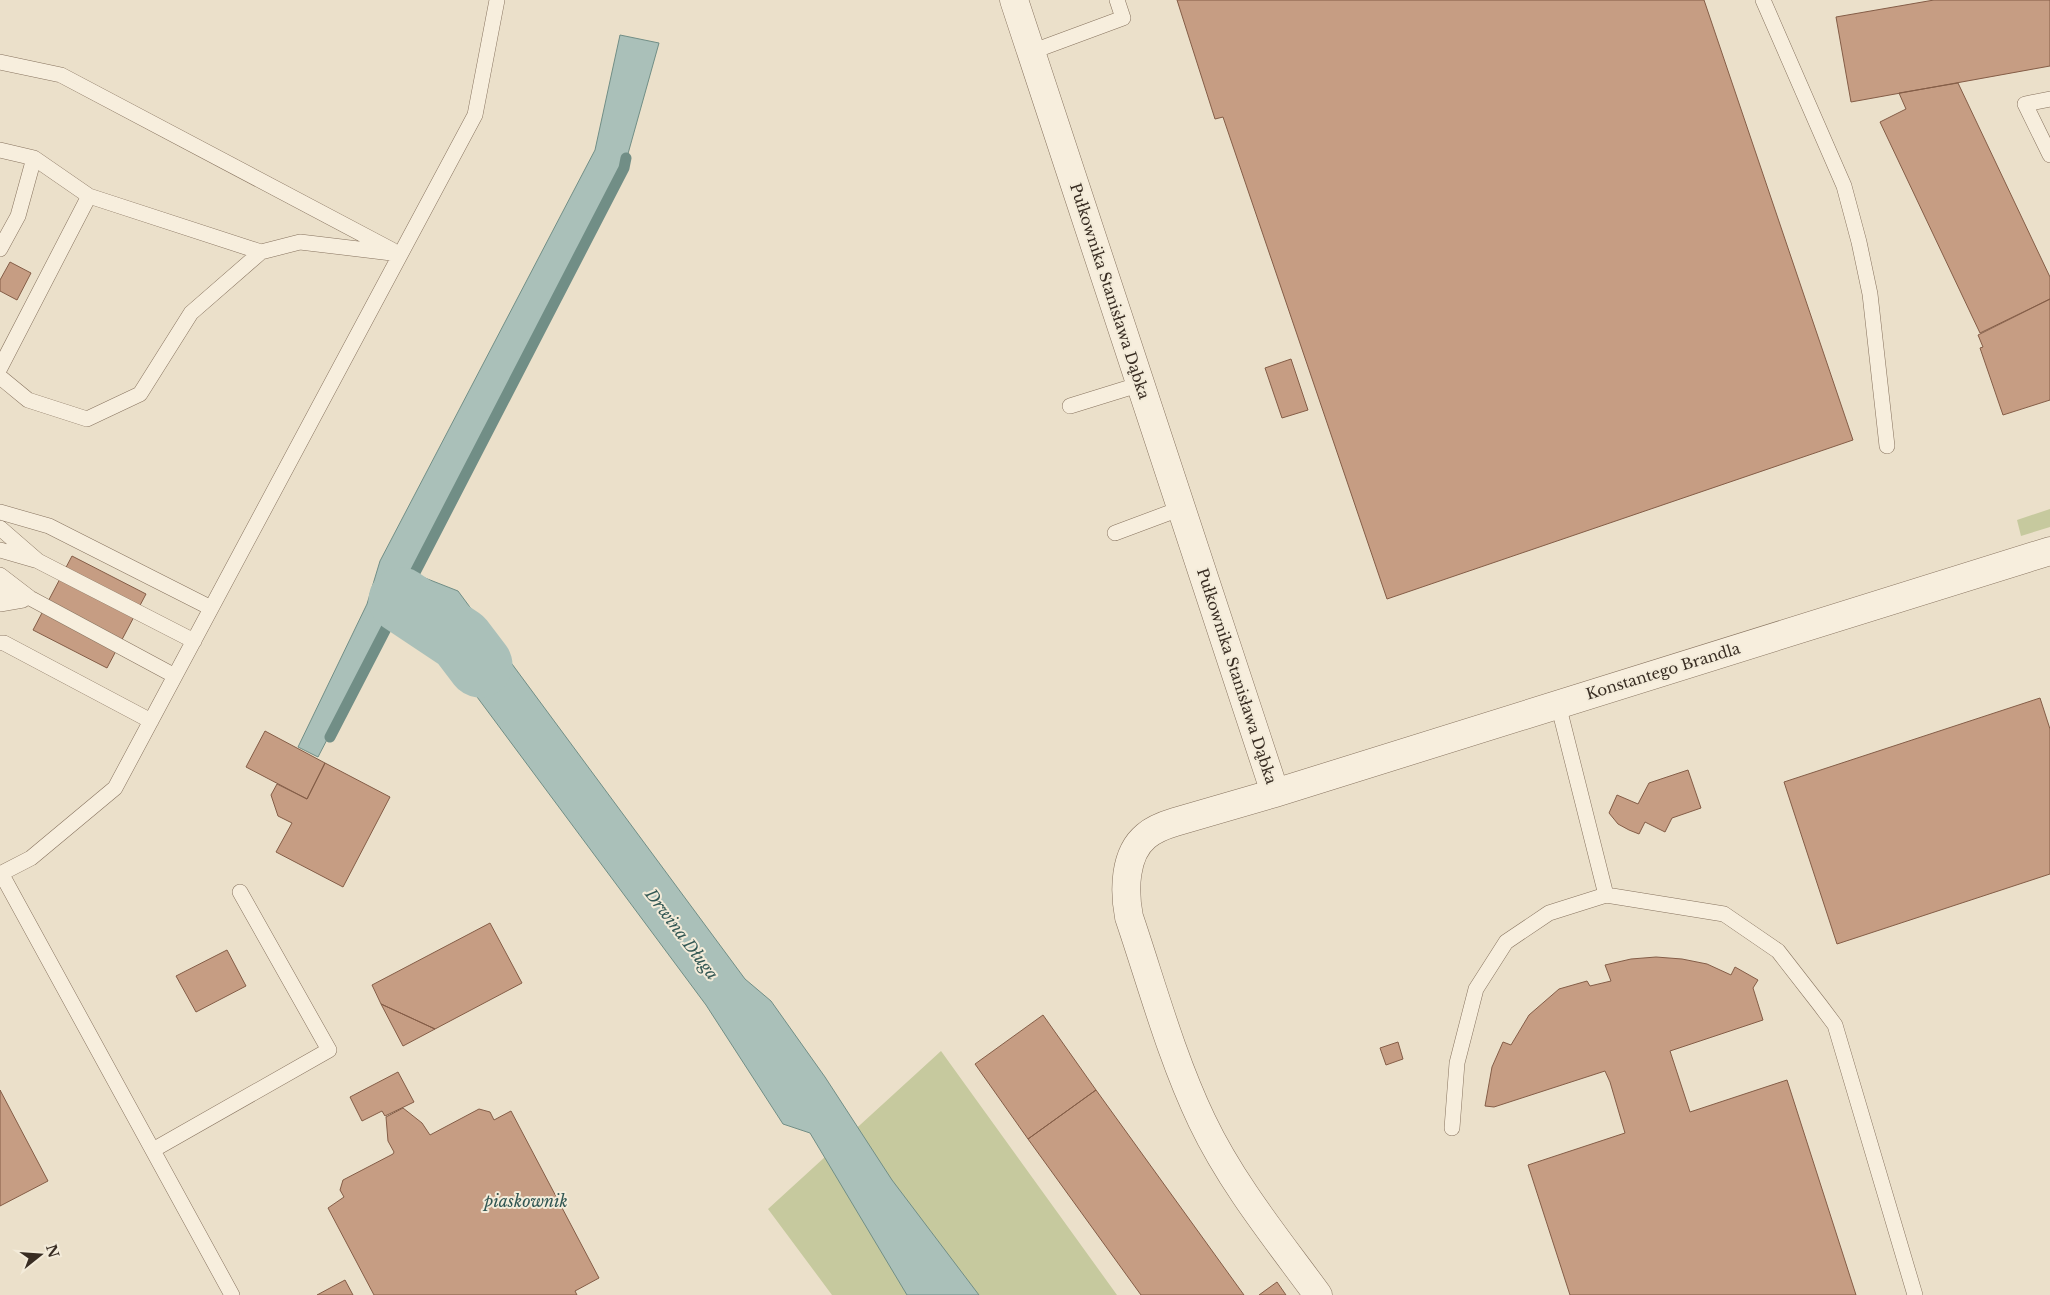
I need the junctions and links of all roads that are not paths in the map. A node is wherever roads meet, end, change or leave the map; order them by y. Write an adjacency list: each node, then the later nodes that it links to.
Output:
1 (498, 0): 14 (lane)
2 (1014, 0): 5 (street, Pułkownika Stanisława Dąbka)
3 (1117, 0): 5 (lane)
4 (1763, 0): 19 (lane)
5 (1031, 52): 17 (street, Pułkownika Stanisława Dąbka)
6 (0, 62): 14 (lane)
7 (2050, 99): 9 (lane)
8 (0, 150): 10 (lane)
9 (2050, 155)
10 (34, 158): 11 (lane); 12 (lane)
11 (89, 196): 13 (lane); 15 (lane)
12 (0, 249)
13 (261, 252): 14 (lane); 16 (lane)
14 (400, 254): 31 (lane)
15 (0, 368)
16 (0, 376)
17 (1141, 384): 18 (lane); 20 (street, Pułkownika Stanisława Dąbka)
18 (1070, 406)
19 (1887, 446)
20 (1182, 508): 23 (lane); 37 (street, Pułkownika Stanisława Dąbka)
21 (0, 512): 31 (lane)
22 (0, 528): 26 (lane)
23 (1115, 533)
24 (0, 550): 26 (lane)
25 (2050, 550): 35 (street, Konstantego Brandla)
26 (38, 561): 32 (lane)
27 (0, 575): 29 (lane)
28 (0, 592): 29 (lane)
29 (30, 598): 30 (lane); 34 (lane)
30 (0, 604)
31 (212, 608): 32 (lane)
32 (194, 641): 34 (lane)
33 (1, 642): 36 (lane)
34 (175, 676): 36 (lane)
35 (1558, 704): 37 (street, Konstantego Brandla); 40 (lane)
36 (151, 721): 38 (lane)
37 (1275, 792): 44 (street, Pułkownika Stanisława Dąbka)
38 (1, 873): 42 (lane)
39 (240, 892): 42 (lane)
40 (1606, 894): 41 (lane); 45 (lane)
41 (1452, 1128)
42 (153, 1150): 43 (lane)
43 (232, 1295)
44 (1318, 1295)
45 (1915, 1295)

